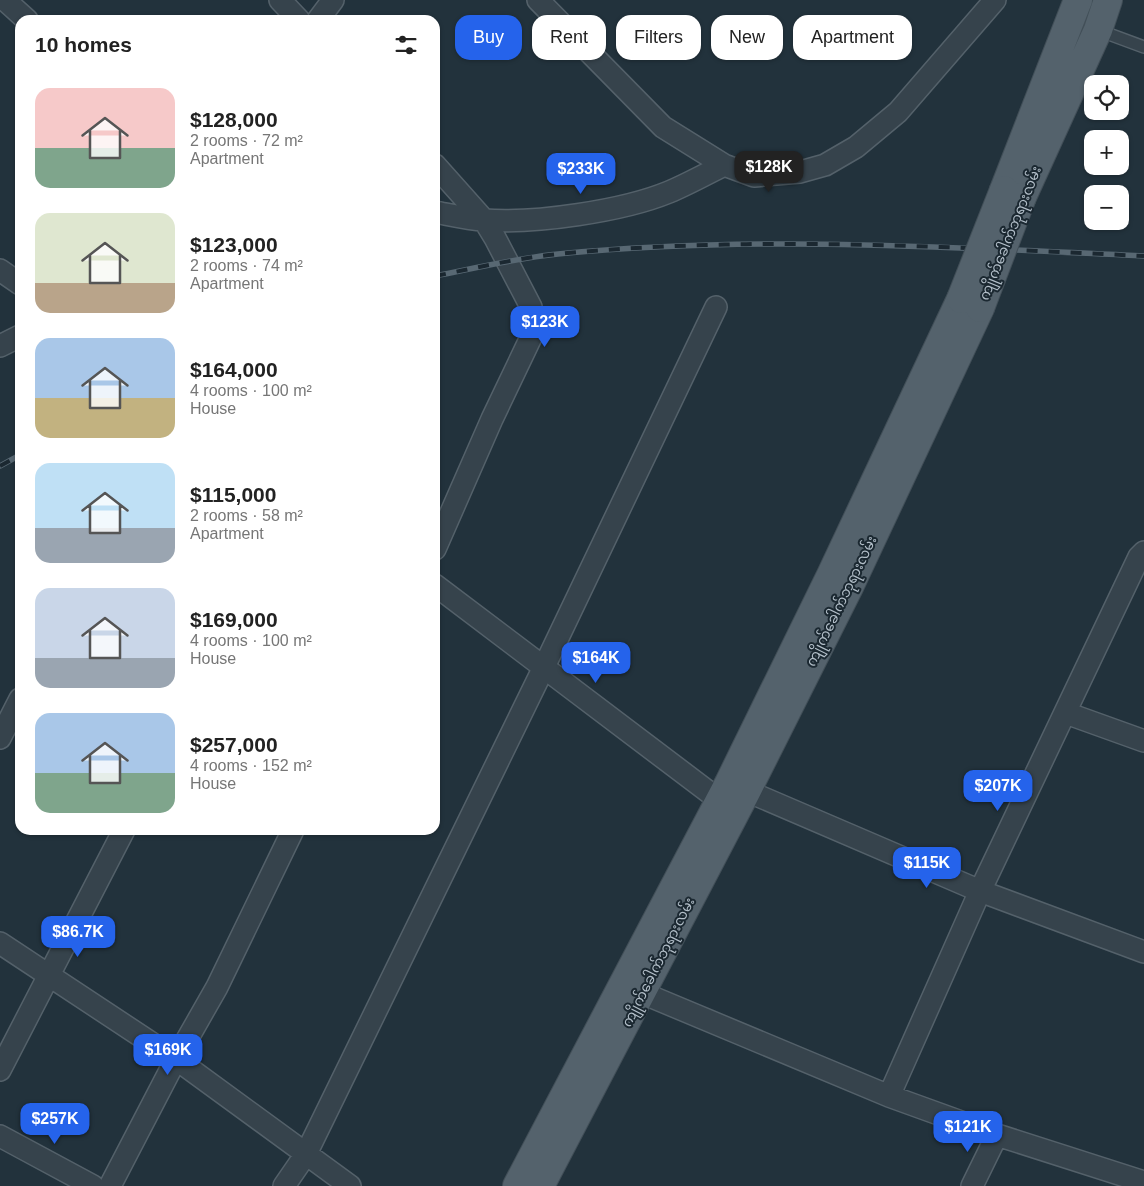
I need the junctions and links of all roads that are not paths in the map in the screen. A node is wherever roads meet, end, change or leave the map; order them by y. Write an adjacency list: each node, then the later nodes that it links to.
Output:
1 (5, 0): 8 (street)
2 (280, 0): 9 (street)
3 (333, 0): 10 (street)
4 (538, 0): 13 (street)
5 (995, 0): 13 (street)
6 (1078, 0): 15 (main road, ကျိုက်ခေါက်ဘုရားလမ်း)
7 (1108, 0): 11 (main road, ကျိုက်ခေါက်ဘုရားလမ်း)
8 (22, 15)
9 (294, 15)
10 (322, 15)
11 (1098, 30): 12 (lane); 15 (main road, ကျိုက်ခေါက်ဘုရားလမ်း)
12 (1144, 47)
13 (724, 165): 17 (street)
14 (440, 171): 17 (street)
15 (1013, 194): 31 (main road, ကျိုက်ခေါက်ဘုရားလမ်း, bridge)
16 (440, 213): 17 (street)
17 (484, 220): 23 (street)
18 (0, 270): 19 (street)
19 (15, 280)
20 (716, 307): 26 (street)
21 (15, 338): 22 (street)
22 (0, 346)
23 (440, 538)
24 (1144, 552): 28 (street)
25 (440, 589): 26 (street)
26 (544, 667): 31 (street); 44 (street)
27 (15, 709): 29 (street)
28 (1066, 712): 30 (street); 34 (street)
29 (0, 738)
30 (1144, 741)
31 (732, 797): 34 (street); 38 (main road, ကျိုက်ခေါက်ဘုရားလမ်း)
32 (121, 835): 37 (street)
33 (292, 835): 39 (street)
34 (980, 891): 36 (street); 41 (street)
35 (0, 943): 37 (street)
36 (1144, 952)
37 (49, 974): 39 (street); 40 (street)
38 (632, 989): 41 (street); 50 (main road, ကျိုက်ခေါက်ဘုရားလမ်း); 51 (main road, ကျိုက်ခေါက်ဘုရားလမ်း)
39 (176, 1060): 44 (street); 47 (street)
40 (0, 1070)
41 (889, 1096): 42 (street)
42 (997, 1135): 45 (street); 52 (street)
43 (0, 1136): 46 (street)
44 (306, 1154): 48 (street); 49 (street)
45 (1144, 1182)
46 (81, 1183)
47 (110, 1186)
48 (284, 1186)
49 (350, 1186)
50 (517, 1186)
51 (540, 1186)
52 (972, 1186)

